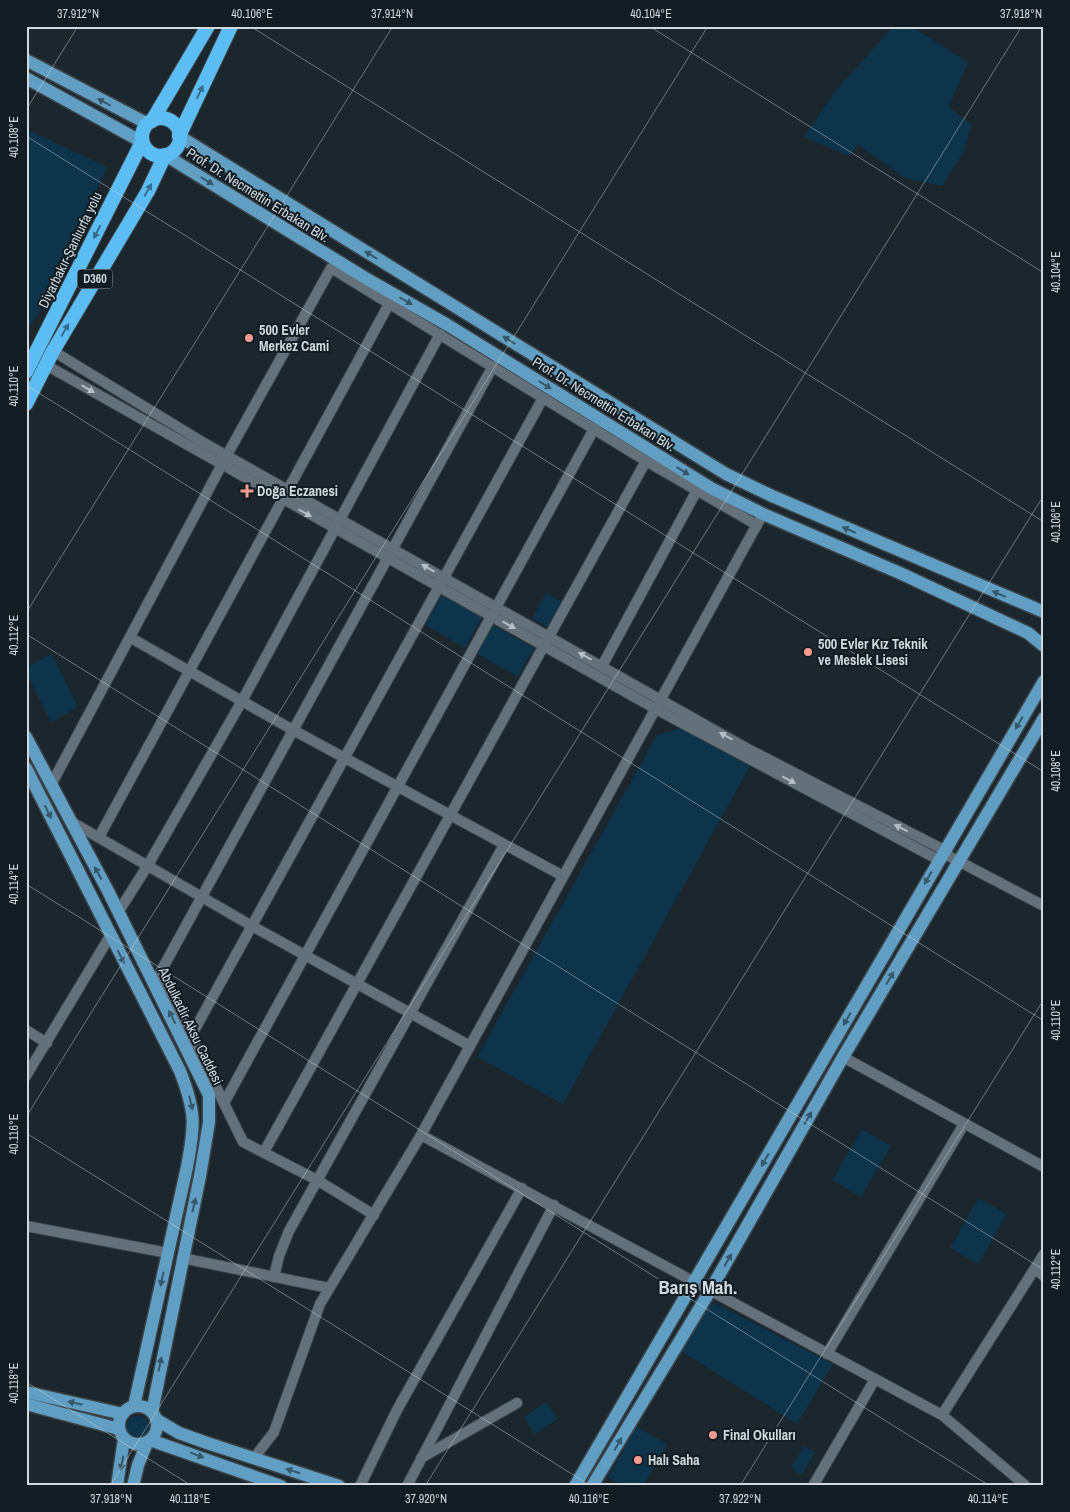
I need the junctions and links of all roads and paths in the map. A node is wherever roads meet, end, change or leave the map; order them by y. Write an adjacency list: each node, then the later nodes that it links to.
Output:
1 (208, 26): 5 (highway, D360)
2 (231, 26): 6 (highway, D360, one-way to 2)
3 (26, 60): 5 (main road, one-way to 3)
4 (26, 78): 7 (main road)
5 (150, 122): 6 (highway); 7 (highway, D360)
6 (179, 136): 8 (highway, D360); 31 (main road, Prof. Dr. Necmettin Erbakan Blv., one-way to 6)
7 (142, 142): 8 (highway); 14 (highway, Diyarbakır-Şanlıurfa yolu / D360, one-way to 14)
8 (165, 156): 11 (highway, D360, one-way to 8); 24 (main road, Prof. Dr. Necmettin Erbakan Blv., one-way to 24)
9 (389, 304): 10 (street); 18 (street); 20 (street)
10 (440, 334): 13 (street); 23 (street)
11 (53, 351): 12 (highway, D360); 18 (street)
12 (46, 365): 16 (highway, D360); 18 (street, one-way to 18)
13 (492, 366): 15 (street); 26 (street)
14 (26, 372)
15 (543, 398): 17 (street); 28 (street)
16 (26, 404)
17 (594, 429): 19 (street); 30 (street)
18 (224, 460): 20 (street); 22 (street); 33 (street)
19 (646, 461): 21 (street); 34 (street)
20 (287, 489): 22 (street); 23 (street)
21 (696, 492): 24 (street); 36 (street)
22 (282, 499): 25 (street, one-way to 25); 37 (street)
23 (339, 518): 25 (street); 26 (street)
24 (760, 520): 35 (main road, Prof. Dr. Necmettin Erbakan Blv.); 40 (street)
25 (334, 529): 27 (street); 39 (street)
26 (393, 548): 27 (street); 28 (street, one-way to 26)
27 (386, 558): 29 (street); 42 (street)
28 (443, 576): 29 (street); 30 (street)
29 (437, 587): 32 (street); 44 (street)
30 (497, 606): 32 (street); 34 (street)
31 (1044, 612)
32 (492, 616): 34 (street, one-way to 34); 47 (street)
33 (131, 638): 37 (street); 46 (street)
34 (547, 640): 36 (street, one-way to 34); 40 (street); 49 (street)
35 (1044, 646)
36 (602, 666): 40 (street)
37 (188, 672): 39 (street); 51 (street)
38 (1044, 681): 53 (main road, one-way to 53)
39 (242, 701): 42 (street); 55 (street)
40 (657, 704): 53 (street); 56 (street)
41 (1044, 718): 54 (main road)
42 (293, 730): 44 (street); 57 (street)
43 (26, 737): 46 (main road, Abdulkadir Aksu Caddesi)
44 (345, 756): 47 (street); 60 (street)
45 (26, 768): 48 (main road)
46 (51, 785): 50 (main road, Abdulkadir Aksu Caddesi)
47 (399, 786): 49 (street); 62 (street)
48 (32, 790): 61 (main road, one-way to 61)
49 (450, 815): 52 (street); 63 (street)
50 (69, 820): 51 (street); 59 (main road, Abdulkadir Aksu Caddesi, one-way to 50)
51 (99, 837): 55 (street)
52 (504, 845): 56 (street); 64 (street)
53 (942, 855): 54 (street); 87 (main road, one-way to 87)
54 (958, 862): 58 (street); 69 (main road, one-way to 54)
55 (148, 865): 57 (street); 59 (street)
56 (563, 876): 68 (street)
57 (202, 897): 60 (street); 66 (street)
58 (1044, 906)
59 (118, 911): 66 (main road, Abdulkadir Aksu Caddesi, one-way to 59)
60 (252, 926): 62 (street); 66 (street)
61 (110, 936): 67 (street); 81 (main road, one-way to 81)
62 (305, 956): 63 (street); 71 (street)
63 (358, 986): 64 (street); 74 (street)
64 (411, 1015): 68 (street); 76 (street)
65 (26, 1030): 67 (street)
66 (188, 1039): 71 (street); 83 (main road, Abdulkadir Aksu Caddesi, one-way to 66)
67 (47, 1043): 70 (street)
68 (470, 1046): 73 (street)
69 (843, 1057): 72 (street); 89 (main road, one-way to 69)
70 (26, 1076)
71 (224, 1103): 74 (street)
72 (964, 1124): 75 (street); 90 (street)
73 (421, 1135): 77 (street); 79 (street)
74 (264, 1152): 76 (street)
75 (1044, 1167)
76 (317, 1180): 79 (street); 86 (street)
77 (522, 1188): 78 (street); 107 (street)
78 (554, 1205): 87 (street); 102 (street)
79 (374, 1215): 88 (street)
80 (26, 1226): 81 (street)
81 (168, 1253): 95 (main road, one-way to 95)
82 (1044, 1254): 84 (street)
83 (182, 1258): 86 (street); 98 (main road, Abdulkadir Aksu Caddesi, one-way to 83)
84 (1035, 1268): 85 (street); 97 (street)
85 (1044, 1276)
86 (274, 1277): 88 (street)
87 (694, 1282): 89 (street); 109 (main road)
88 (329, 1288): 101 (street)
89 (710, 1291): 90 (street); 110 (main road, one-way to 89)
90 (827, 1354): 91 (street)
91 (874, 1379): 97 (street); 111 (street)
92 (26, 1392): 96 (main road, one-way to 92)
93 (518, 1403): 102 (street)
94 (26, 1404): 99 (main road)
95 (134, 1406): 96 (main road); 98 (main road)
96 (122, 1414): 99 (main road)
97 (942, 1415): 112 (street)
98 (154, 1416): 100 (main road); 101 (main road)
99 (122, 1434): 100 (main road); 103 (main road, one-way to 103)
100 (149, 1441): 104 (main road); 105 (main road, one-way to 105)
101 (254, 1458): 106 (main road, one-way to 101)
102 (421, 1458): 108 (street)
103 (117, 1486)
104 (133, 1486)
105 (281, 1486)
106 (339, 1486)
107 (360, 1486)
108 (407, 1486)
109 (575, 1486)
110 (592, 1486)
111 (813, 1486)
112 (1026, 1486)

